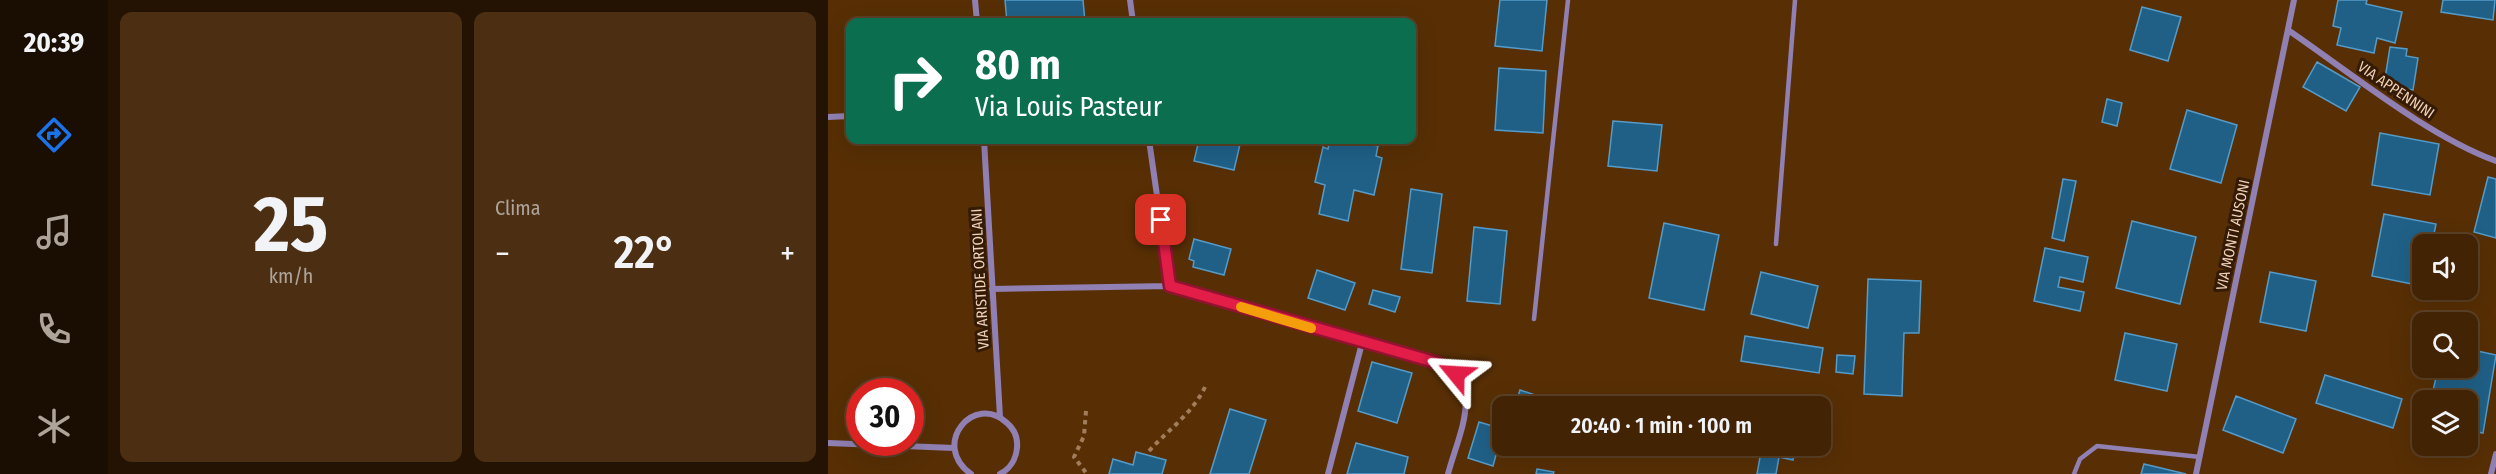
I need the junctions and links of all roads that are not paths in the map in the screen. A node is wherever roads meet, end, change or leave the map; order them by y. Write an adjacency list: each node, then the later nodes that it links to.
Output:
1 (975, 0): 6 (street)
2 (1130, 0): 7 (street)
3 (1568, 0): 17 (lane)
4 (1795, 0): 14 (lane)
5 (2294, 0): 8 (street, VIA MONTI AUSONI)
6 (977, 18)
7 (1132, 18)
8 (2288, 30): 13 (street, VIA APPENNINI); 23 (street, VIA MONTI AUSONI)
9 (846, 116): 10 (street)
10 (828, 117)
11 (984, 144): 16 (street, VIA ARISTIDE ORTOLANI)
12 (1150, 144): 15 (street)
13 (2496, 161)
14 (1776, 244)
15 (1170, 286): 16 (street); 18 (street)
16 (992, 288): 19 (street, VIA ARISTIDE ORTOLANI)
17 (1534, 319)
18 (1362, 343): 26 (street); 27 (street)
19 (1000, 417): 21 (street); 25 (street)
20 (828, 442): 21 (street)
21 (954, 448): 24 (street)
22 (2496, 454): 30 (street)
23 (2199, 457): 28 (lane); 29 (street, VIA MONTI AUSONI)
24 (971, 474)
25 (1000, 474)
26 (1328, 474)
27 (1448, 474)
28 (2074, 474)
29 (2196, 474)
30 (2491, 474)

